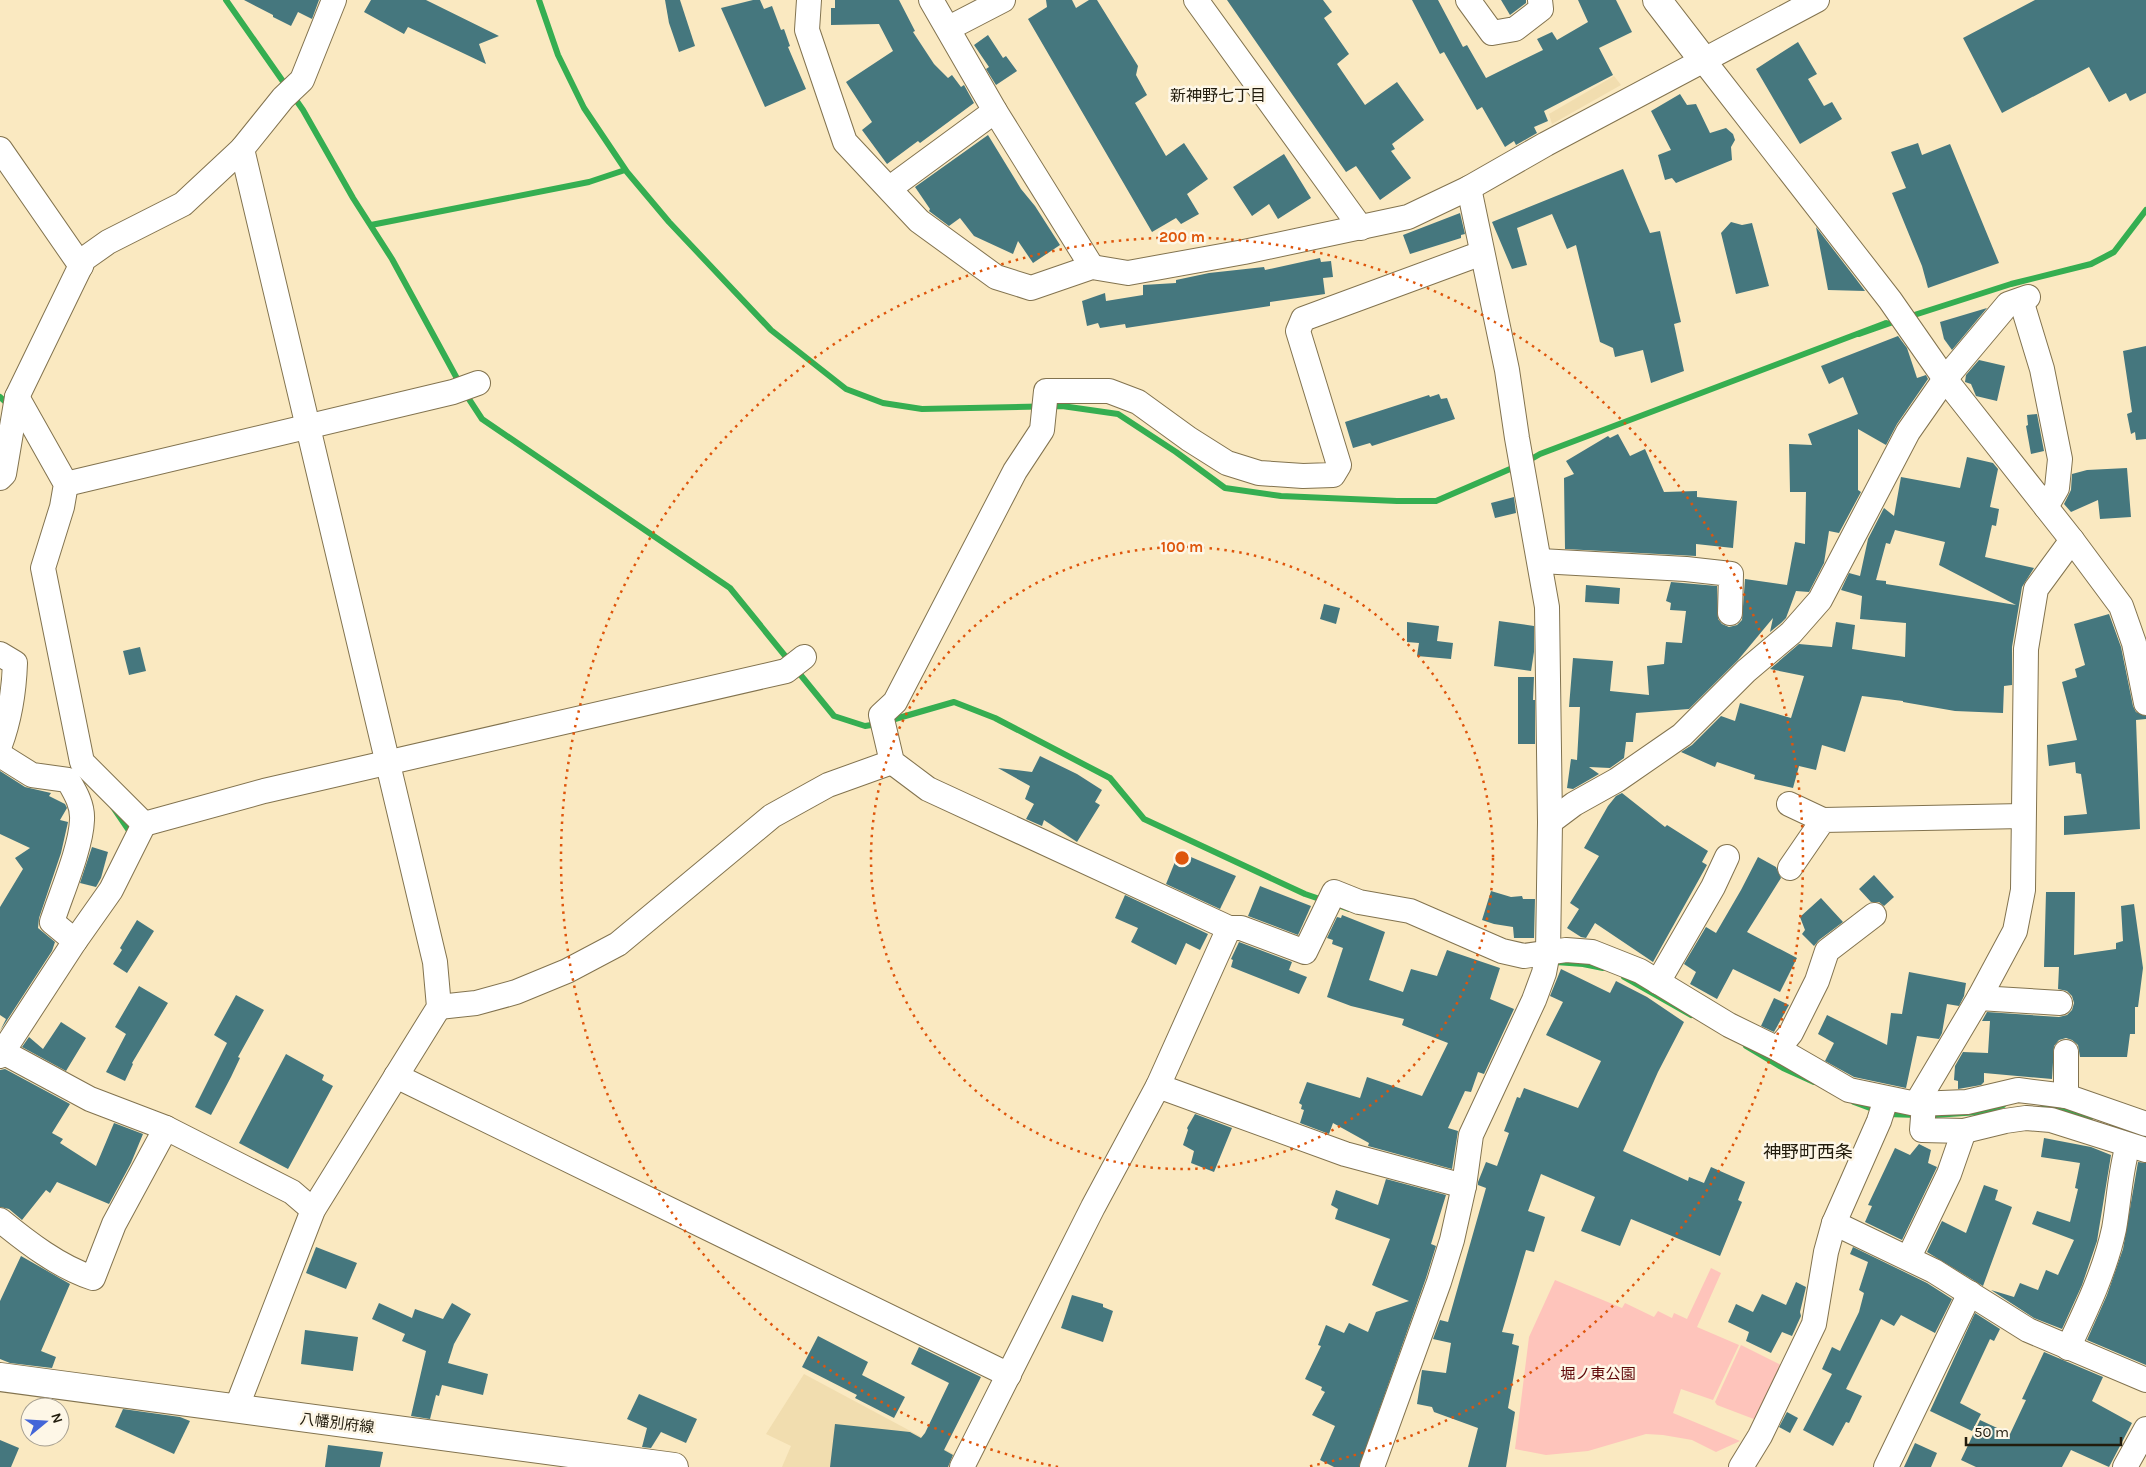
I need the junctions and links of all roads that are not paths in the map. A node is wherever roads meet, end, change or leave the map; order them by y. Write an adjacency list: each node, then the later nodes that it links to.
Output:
1 (334, 0): 14 (street)
2 (809, 0): 15 (street)
3 (931, 0): 10 (street)
4 (1003, 0): 10 (street)
5 (1196, 0): 17 (street)
6 (1468, 0): 7 (street)
7 (1540, 0)
8 (1657, 0): 11 (main road)
9 (1817, 0): 11 (street)
10 (949, 28): 12 (street)
11 (1704, 62): 16 (street); 21 (street)
12 (995, 111): 15 (street); 20 (street)
13 (0, 149): 19 (street)
14 (242, 149): 19 (street); 24 (street)
15 (890, 188): 20 (street)
16 (1469, 188): 17 (street); 18 (street)
17 (1361, 228): 20 (street)
18 (1482, 253): 29 (street); 36 (street)
19 (81, 266): 23 (street)
20 (1092, 267)
21 (1945, 379): 27 (street); 27 (street); 41 (street)
22 (478, 383): 24 (street)
23 (17, 397): 25 (street); 26 (street)
24 (308, 426): 26 (street); 37 (street)
25 (0, 478)
26 (66, 484): 42 (street)
27 (2046, 507): 28 (street)
28 (2072, 540): 33 (street); 39 (street)
29 (1540, 561): 30 (street); 41 (street)
30 (1730, 612)
31 (0, 654): 34 (street)
32 (795, 664): 37 (street)
33 (2145, 689)
34 (0, 745)
35 (0, 755): 47 (street)
36 (892, 762): 46 (street); 52 (street)
37 (388, 763): 42 (street); 52 (street)
38 (1789, 804): 40 (street)
39 (2023, 816): 40 (street); 50 (street)
40 (1823, 820): 44 (street)
41 (1550, 822): 48 (street)
42 (144, 824): 47 (street)
43 (1726, 858): 49 (street)
44 (1790, 868)
45 (1874, 915): 53 (street)
46 (1228, 928): 48 (street); 57 (street)
47 (75, 941): 55 (street)
48 (1548, 952): 49 (street); 65 (street)
49 (1658, 982): 53 (street)
50 (1979, 998): 51 (street); 60 (street)
51 (2060, 1003)
52 (439, 1007): 56 (street)
53 (1778, 1049): 59 (street)
54 (2066, 1052): 58 (street)
55 (2, 1054): 62 (street)
56 (396, 1076): 66 (street); 72 (street)
57 (1158, 1086): 65 (street); 72 (street)
58 (2066, 1096): 60 (street); 61 (street)
59 (1886, 1099): 60 (street); 68 (street)
60 (1920, 1104): 63 (street)
61 (2146, 1124)
62 (166, 1128): 66 (street); 67 (street)
63 (1964, 1131): 64 (street); 69 (street)
64 (2137, 1147): 71 (street)
65 (1464, 1186): 79 (street)
66 (313, 1210): 75 (street)
67 (0, 1220)
68 (1834, 1223): 69 (street); 80 (street)
69 (1909, 1257): 70 (street)
70 (1970, 1293): 71 (street); 81 (street)
71 (2068, 1348): 74 (street)
72 (1009, 1375): 78 (street)
73 (0, 1377): 75 (main road, 八幡別府線)
74 (2146, 1380)
75 (236, 1409): 77 (main road, 八幡別府線)
76 (2146, 1429): 82 (street)
77 (674, 1467)
78 (962, 1467)
79 (1372, 1467)
80 (1741, 1467)
81 (1886, 1467)
82 (2125, 1467)

